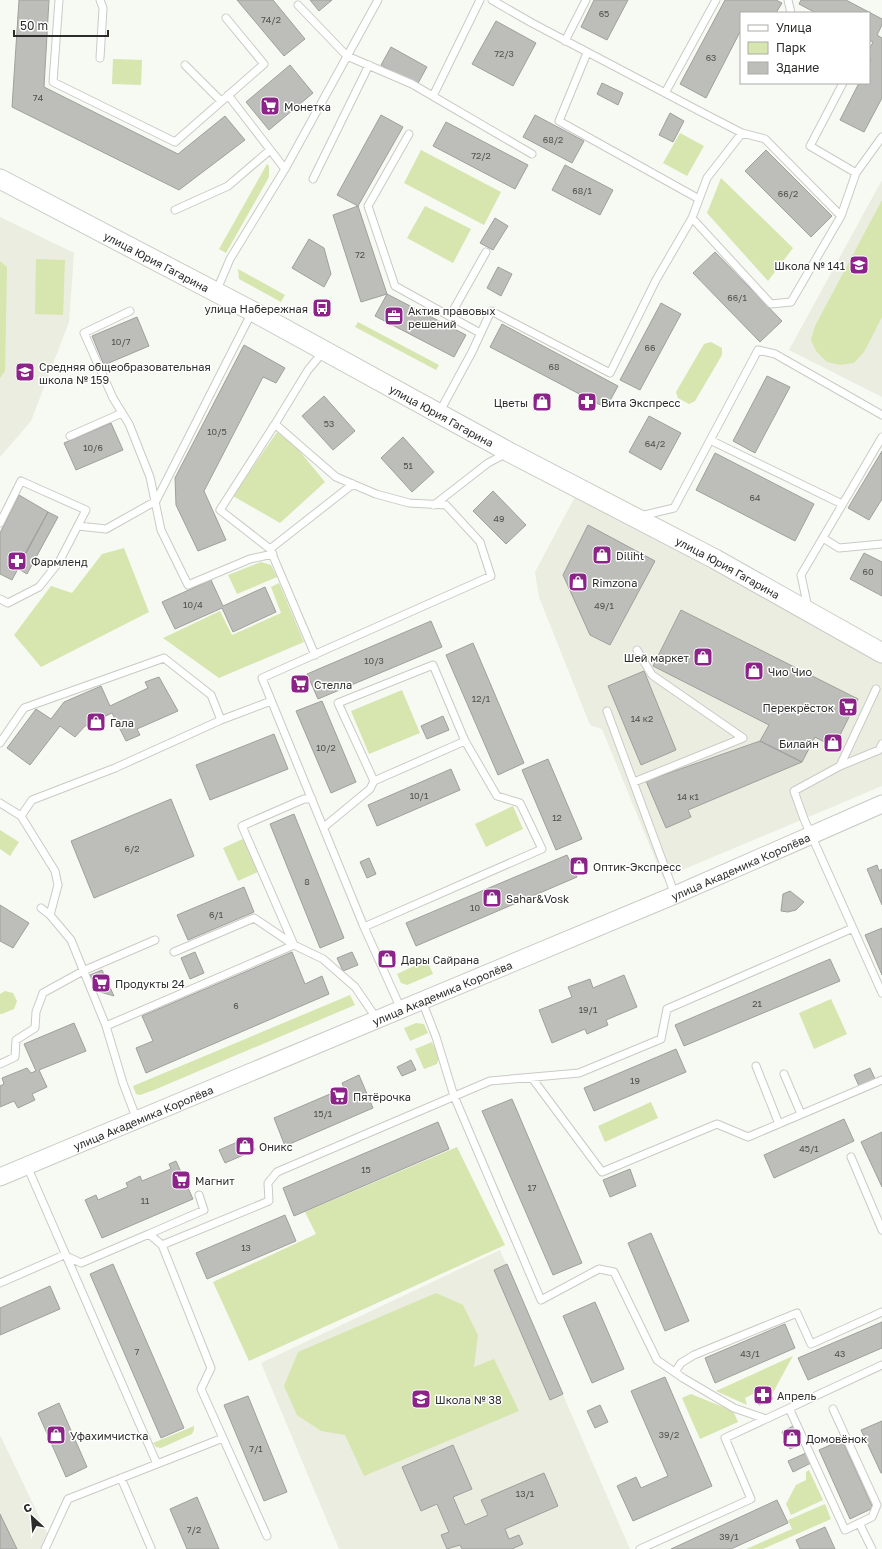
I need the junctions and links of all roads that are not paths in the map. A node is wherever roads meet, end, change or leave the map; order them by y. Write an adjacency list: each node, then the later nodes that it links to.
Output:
1 (59, 0): 22 (lane)
2 (100, 0): 15 (lane)
3 (378, 0): 14 (lane)
4 (480, 0): 21 (lane)
5 (494, 0): 12 (lane)
6 (586, 0): 12 (lane)
7 (716, 0): 19 (lane)
8 (788, 0): 10 (lane)
9 (298, 5): 14 (lane)
10 (791, 12)
11 (226, 18): 20 (lane)
12 (565, 41): 13 (lane)
13 (588, 53): 19 (lane); 32 (lane)
14 (347, 56): 17 (lane); 28 (lane)
15 (100, 58)
16 (185, 65): 22 (lane)
17 (369, 66): 21 (lane); 31 (lane)
18 (842, 84): 29 (lane)
19 (665, 93): 23 (lane)
20 (228, 95): 22 (lane); 26 (lane)
21 (433, 96): 27 (lane)
22 (221, 101)
23 (742, 133): 32 (lane); 34 (lane)
24 (409, 134): 40 (lane)
25 (882, 137): 29 (lane)
26 (270, 150): 28 (lane); 33 (lane)
27 (532, 154)
28 (285, 169): 37 (lane)
29 (856, 173): 34 (lane)
30 (0, 179): 37 (main road, улица Юрия Гагарина)
31 (313, 179)
32 (699, 199): 35 (lane)
33 (175, 210)
34 (841, 216): 35 (lane)
35 (692, 218): 41 (lane)
36 (486, 252): 40 (lane)
37 (215, 292): 39 (main road, улица Юрия Гагарина)
38 (130, 311): 43 (lane)
39 (252, 311): 42 (main road, улица Юрия Гагарина); 52 (lane)
40 (450, 316): 41 (lane)
41 (480, 333): 44 (lane)
42 (324, 350): 44 (main road, улица Юрия Гагарина); 46 (lane)
43 (122, 413): 47 (lane); 52 (lane)
44 (439, 414): 50 (main road, улица Юрия Гагарина)
45 (882, 415): 49 (lane)
46 (275, 424): 51 (lane); 60 (lane)
47 (70, 436)
48 (882, 437): 53 (lane)
49 (710, 440): 53 (lane); 55 (lane)
50 (509, 452): 54 (lane); 55 (main road, улица Юрия Гагарина)
51 (353, 484): 54 (lane); 60 (lane)
52 (156, 501): 57 (lane); 60 (lane)
53 (842, 504): 58 (lane)
54 (434, 505): 65 (lane)
55 (636, 518): 62 (main road, улица Юрия Гагарина)
56 (0, 522): 57 (lane)
57 (78, 526): 61 (lane)
58 (823, 538): 59 (lane); 62 (lane)
59 (882, 544)
60 (271, 552): 65 (lane)
61 (0, 599)
62 (809, 611): 64 (main road, улица Юрия Гагарина)
63 (637, 650): 75 (lane)
64 (882, 653)
65 (315, 655): 67 (lane)
66 (876, 689): 73 (lane)
67 (271, 701): 69 (lane); 76 (lane)
68 (607, 711): 75 (lane)
69 (221, 720): 71 (lane); 79 (lane)
70 (465, 741): 74 (lane); 74 (lane); 85 (lane)
71 (0, 743)
72 (882, 744): 73 (lane)
73 (840, 766): 81 (lane)
74 (374, 781): 80 (lane)
75 (634, 782): 82 (lane)
76 (312, 799): 80 (lane); 88 (lane)
77 (0, 803): 79 (lane)
78 (882, 804): 81 (street, улица Академика Королёва)
79 (21, 816): 84 (lane)
80 (324, 827): 85 (lane)
81 (812, 836): 82 (street, улица Академика Королёва); 86 (lane)
82 (676, 895): 92 (street, улица Академика Королёва)
83 (41, 908): 84 (lane)
84 (50, 915): 90 (lane)
85 (364, 927): 93 (lane)
86 (853, 928): 91 (lane); 99 (lane)
87 (155, 940): 90 (lane)
88 (294, 945): 89 (lane); 94 (lane); 95 (lane)
89 (174, 952)
90 (82, 971): 95 (lane); 96 (lane)
91 (882, 993)
92 (421, 1000): 93 (street, улица Академика Королёва); 101 (lane)
93 (401, 1009): 94 (street, улица Академика Королёва)
94 (377, 1019): 103 (street, улица Академика Королёва)
95 (106, 1026): 103 (lane)
96 (0, 1064)
97 (756, 1066): 104 (lane)
98 (784, 1074): 102 (lane)
99 (532, 1078): 101 (lane); 104 (lane)
100 (882, 1080): 102 (lane)
101 (454, 1096): 111 (lane); 116 (lane)
102 (801, 1114): 104 (lane)
103 (137, 1121): 106 (street, улица Академика Королёва)
104 (779, 1124)
105 (852, 1157): 109 (lane)
106 (26, 1165): 107 (street, улица Академика Королёва); 112 (lane)
107 (0, 1177)
108 (199, 1194): 110 (lane)
109 (882, 1230)
110 (149, 1234): 111 (lane); 112 (lane)
111 (162, 1245): 120 (lane)
112 (64, 1255): 113 (lane); 121 (lane)
113 (0, 1283)
114 (882, 1312): 116 (lane)
115 (882, 1365): 117 (lane)
116 (675, 1372): 119 (lane)
117 (789, 1408): 119 (lane); 123 (lane)
118 (833, 1409): 123 (lane)
119 (766, 1419): 127 (lane)
120 (223, 1438): 121 (lane); 124 (lane)
121 (156, 1464): 122 (lane)
122 (121, 1478): 125 (lane); 126 (lane)
123 (859, 1523): 128 (lane)
124 (266, 1536)
125 (151, 1548)
126 (45, 1549)
127 (640, 1549)
128 (872, 1549)

